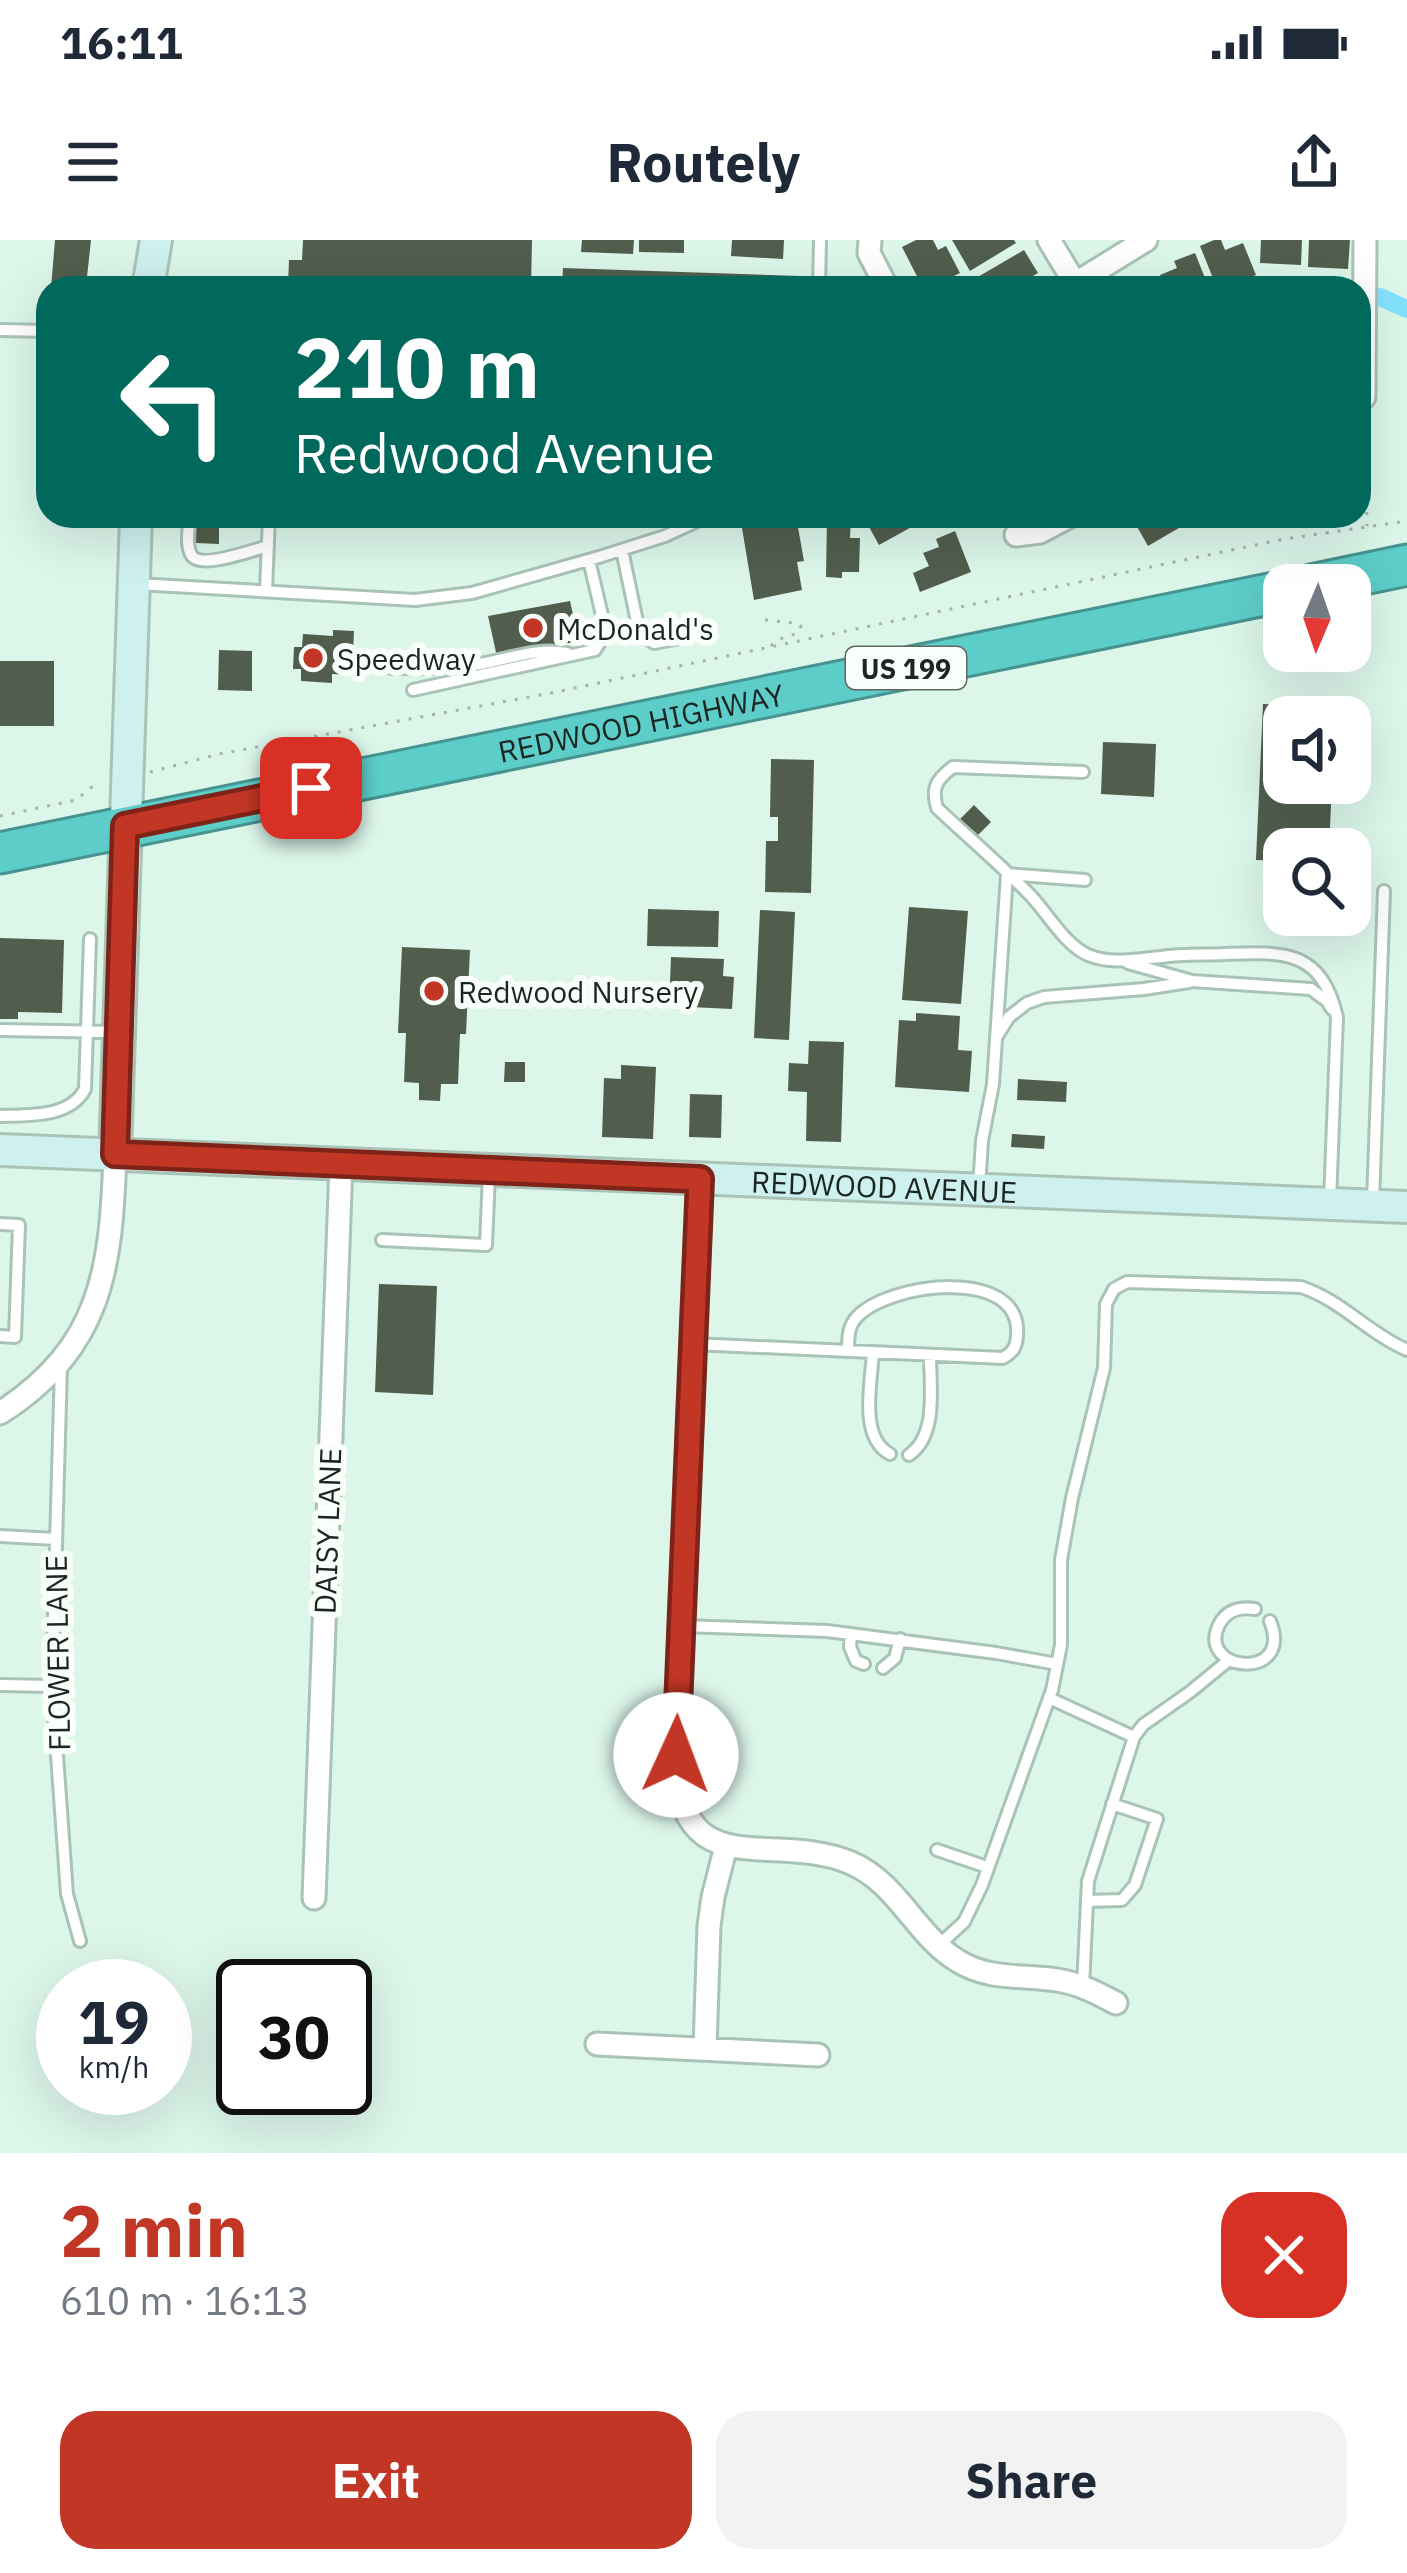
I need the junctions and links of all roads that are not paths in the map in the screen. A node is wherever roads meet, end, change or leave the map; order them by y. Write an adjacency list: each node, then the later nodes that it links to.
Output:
1 (156, 240): 7 (main road)
2 (820, 240): 8 (lane)
3 (870, 240): 9 (street)
4 (1049, 240): 10 (street)
5 (1146, 240): 11 (street)
6 (1365, 240): 12 (street)
7 (150, 276)
8 (819, 276)
9 (881, 276)
10 (1069, 276)
11 (1090, 276)
12 (1364, 276)
13 (0, 330): 14 (lane)
14 (36, 331)
15 (136, 528): 26 (main road)
16 (189, 528): 21 (lane)
17 (269, 528): 21 (lane)
18 (682, 528): 22 (lane)
19 (1048, 528): 20 (street)
20 (1016, 535)
21 (268, 546): 27 (lane)
22 (622, 550): 23 (lane); 29 (lane)
23 (590, 560): 27 (lane); 30 (lane)
24 (1407, 565): 25 (highway)
25 (1371, 572)
26 (134, 584): 27 (lane); 34 (main road)
27 (266, 591)
28 (1263, 595): 34 (highway, REDWOOD HIGHWAY / US 199)
29 (685, 638)
30 (573, 655): 31 (lane); 32 (lane)
31 (392, 668)
32 (413, 690)
33 (1083, 772): 36 (lane)
34 (125, 826): 35 (highway, REDWOOD HIGHWAY / US 199); 45 (main road)
35 (0, 853)
36 (1007, 874): 37 (lane); 40 (lane); 46 (lane)
37 (1085, 880)
38 (1384, 891): 55 (lane)
39 (89, 939): 44 (lane)
40 (1125, 962): 41 (lane); 42 (lane)
41 (1192, 981): 42 (lane); 46 (lane)
42 (1337, 1017): 54 (lane)
43 (0, 1030): 44 (lane)
44 (86, 1031): 45 (lane); 47 (lane)
45 (119, 1032): 49 (main road)
46 (995, 1038): 53 (lane)
47 (0, 1116)
48 (0, 1150): 49 (main road, REDWOOD AVENUE)
49 (115, 1154): 50 (main road, REDWOOD AVENUE); 65 (street)
50 (341, 1164): 51 (main road, REDWOOD AVENUE); 88 (street, DAISY LANE)
51 (489, 1171): 52 (main road, REDWOOD AVENUE); 58 (lane)
52 (700, 1179): 53 (main road, REDWOOD AVENUE); 60 (street)
53 (979, 1190): 54 (main road, REDWOOD AVENUE)
54 (1330, 1204): 55 (main road, REDWOOD AVENUE)
55 (1373, 1206): 56 (main road, REDWOOD AVENUE)
56 (1407, 1207)
57 (0, 1224): 59 (lane)
58 (382, 1240)
59 (0, 1336)
60 (694, 1345): 62 (lane); 73 (street)
61 (1407, 1350): 78 (lane)
62 (848, 1352): 63 (lane); 64 (lane)
63 (873, 1352): 64 (lane); 67 (lane)
64 (931, 1355): 68 (lane)
65 (61, 1363): 66 (street); 70 (lane, FLOWER LANE)
66 (0, 1413)
67 (890, 1454)
68 (909, 1455)
69 (0, 1536): 70 (lane)
70 (56, 1538): 81 (lane, FLOWER LANE)
71 (1255, 1609): 76 (lane)
72 (1270, 1621): 76 (lane)
73 (681, 1626): 74 (lane); 85 (street)
74 (851, 1634): 75 (lane); 77 (lane)
75 (900, 1640): 78 (lane); 79 (lane)
76 (1228, 1660): 83 (lane)
77 (864, 1664)
78 (1058, 1664): 82 (lane)
79 (883, 1668)
80 (0, 1685): 81 (lane)
81 (52, 1686): 90 (lane, FLOWER LANE)
82 (1049, 1698): 83 (lane); 87 (lane)
83 (1134, 1737): 84 (lane)
84 (1112, 1804): 89 (lane); 89 (lane)
85 (726, 1846): 91 (street); 95 (street)
86 (937, 1850): 87 (lane)
87 (987, 1867): 91 (lane)
88 (314, 1898)
89 (1087, 1901): 92 (lane)
90 (80, 1941)
91 (938, 1945): 92 (street)
92 (1083, 1987): 93 (street)
93 (1116, 2003)
94 (597, 2044): 95 (street)
95 (705, 2050): 96 (street)
96 (818, 2055)

